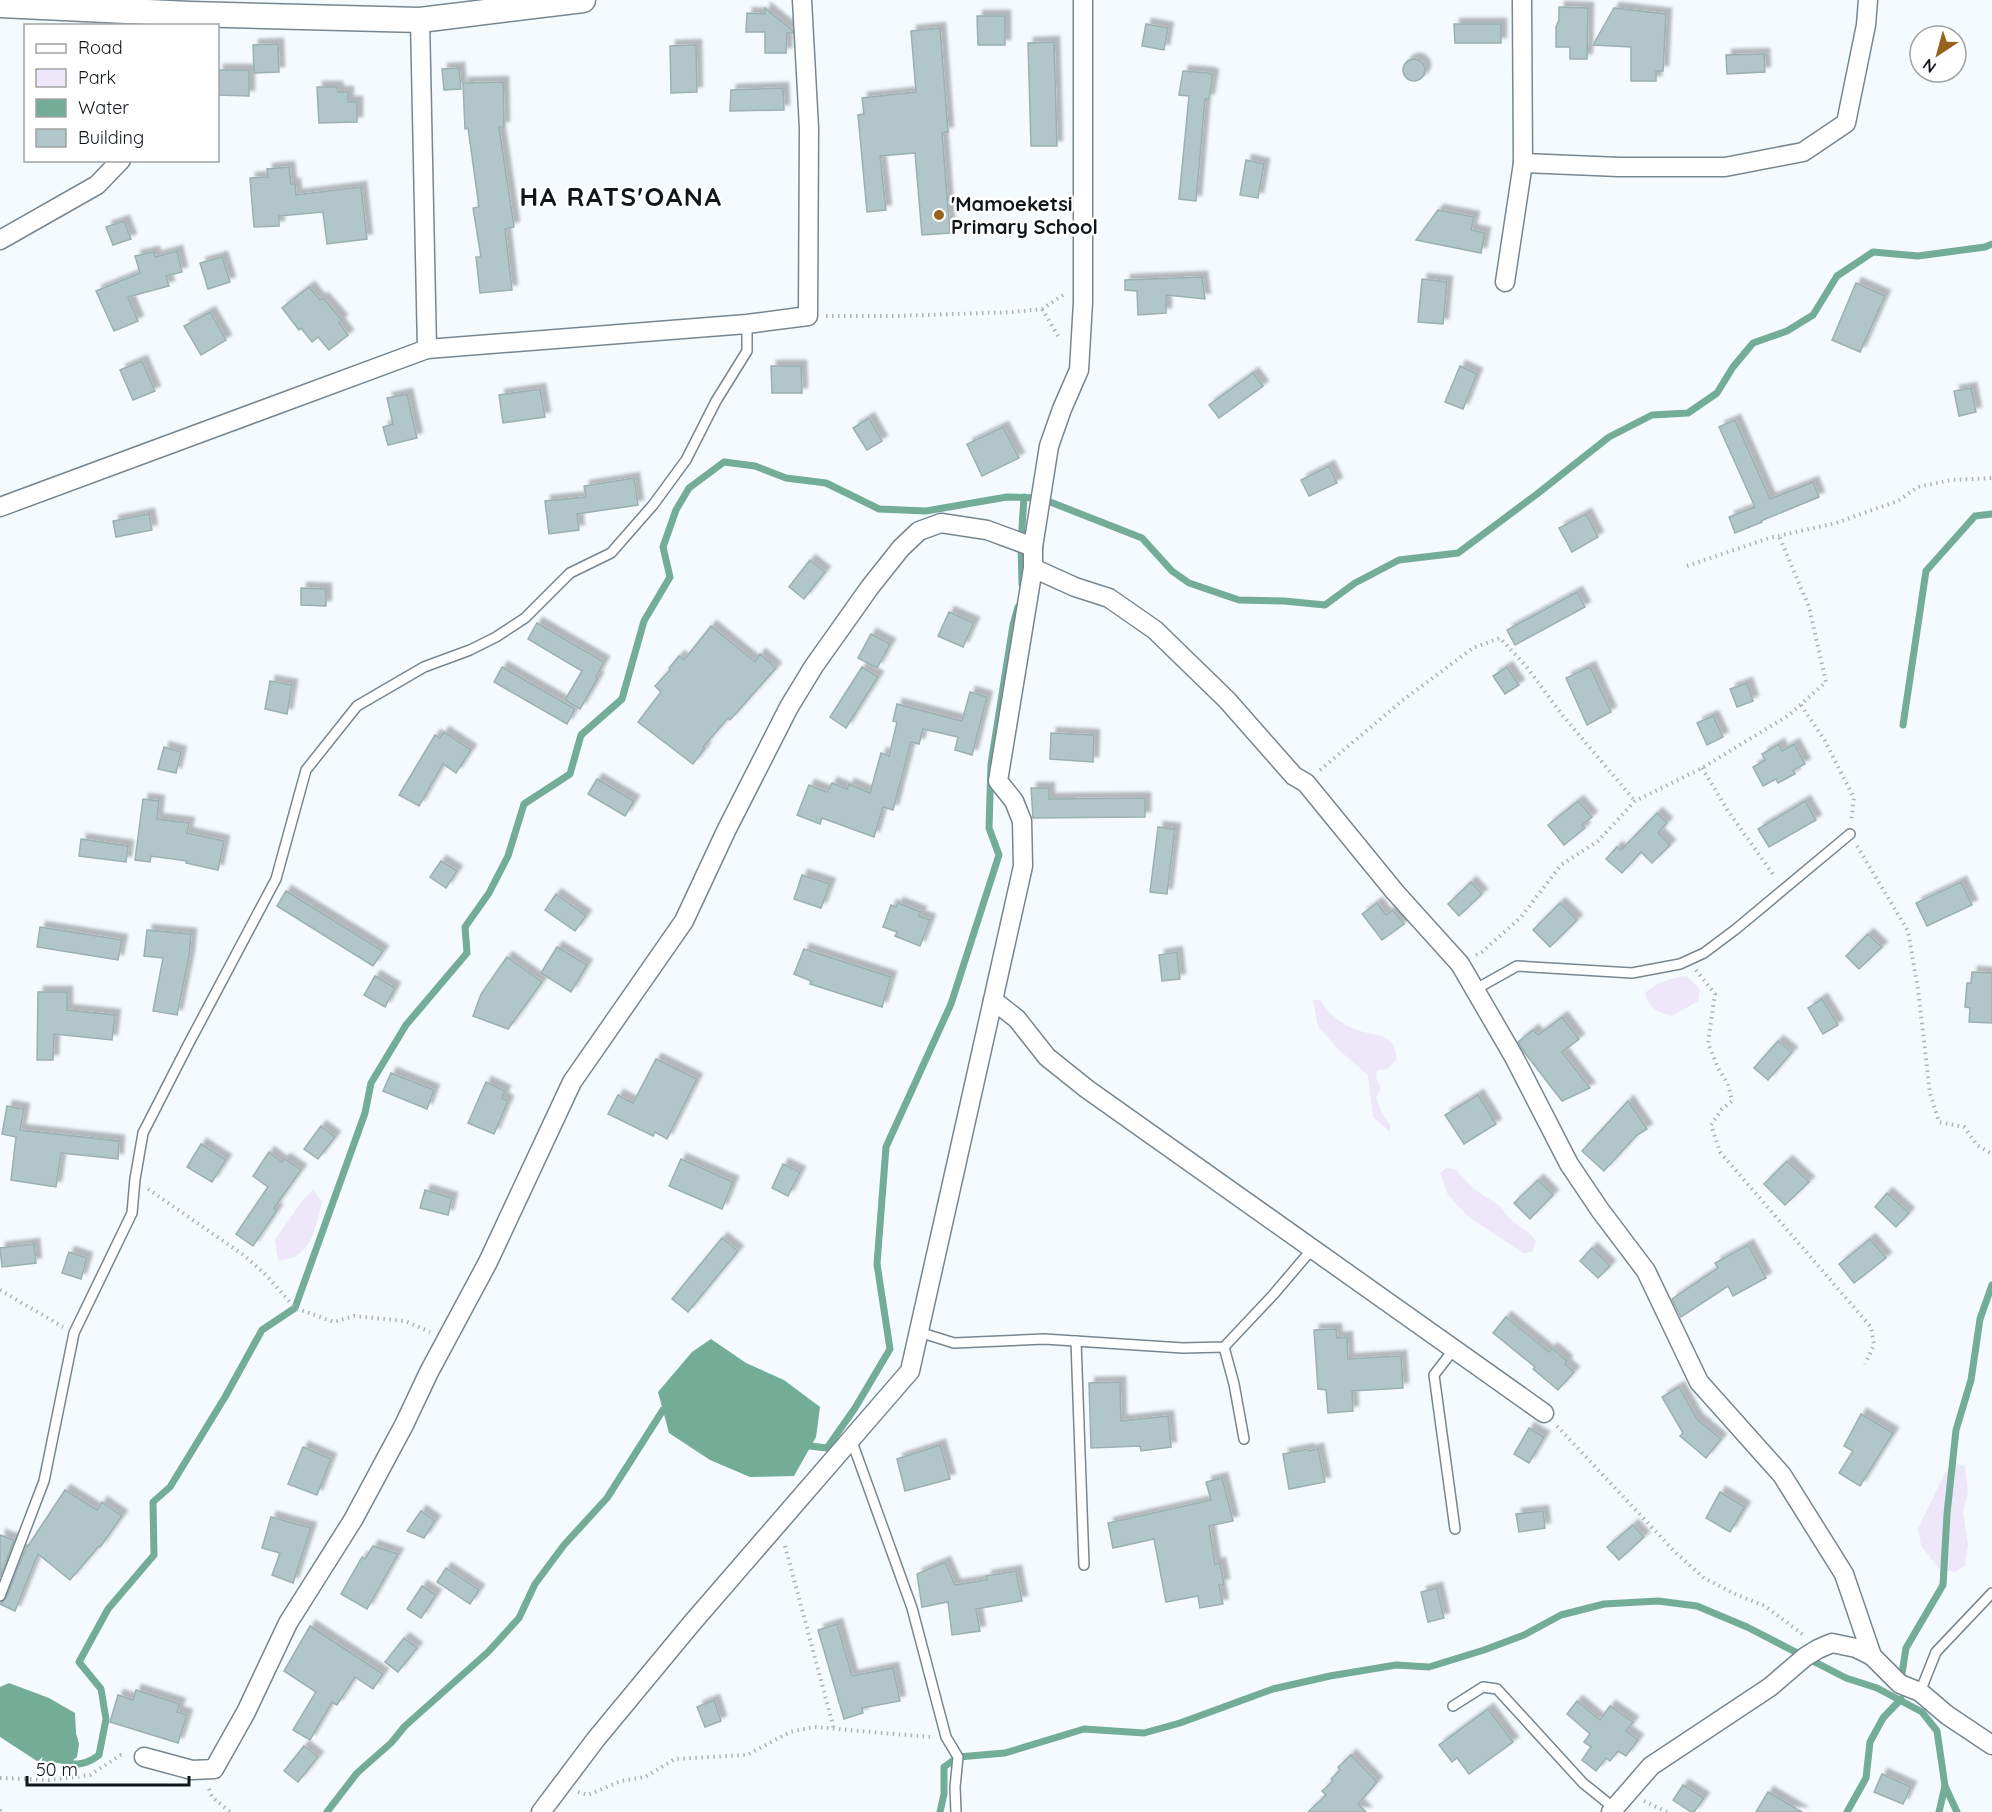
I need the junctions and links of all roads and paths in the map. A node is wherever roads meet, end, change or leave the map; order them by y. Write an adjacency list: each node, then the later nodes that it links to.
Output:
1 (583, 0): 8 (street)
2 (802, 0): 15 (street)
3 (1083, 0): 12 (street)
4 (1522, 0): 10 (street)
5 (1868, 0): 10 (street)
6 (0, 5): 7 (street)
7 (190, 20): 8 (street)
8 (420, 20): 17 (street)
9 (119, 162): 11 (street)
10 (1523, 162): 13 (street)
11 (0, 240)
12 (1083, 277): 14 (path); 18 (street)
13 (1505, 282)
14 (1042, 309): 15 (path); 18 (path)
15 (808, 316): 16 (street)
16 (747, 324): 17 (street); 36 (lane)
17 (427, 349): 20 (street)
18 (1080, 353): 22 (street)
19 (1992, 478): 21 (path)
20 (0, 507)
21 (1779, 536): 23 (path); 25 (path)
22 (1033, 547): 24 (street); 42 (street)
23 (1687, 566)
24 (1033, 568): 27 (street); 34 (street)
25 (1801, 705): 26 (path); 29 (path)
26 (1702, 768): 28 (path); 30 (path)
27 (1306, 783): 28 (path); 32 (street)
28 (1635, 801): 32 (path)
29 (1850, 834): 30 (lane); 35 (path)
30 (1784, 889): 31 (lane)
31 (1690, 959): 33 (lane); 45 (path)
32 (1460, 964): 33 (street)
33 (1476, 989): 55 (street)
34 (993, 1000): 37 (street); 39 (street)
35 (1992, 1154)
36 (135, 1179): 40 (lane); 42 (path)
37 (1313, 1248): 43 (lane); 44 (street)
38 (0, 1290): 40 (path)
39 (919, 1332): 41 (lane); 47 (street)
40 (74, 1333): 53 (lane)
41 (1076, 1341): 43 (lane); 51 (lane)
42 (445, 1342): 62 (street)
43 (1224, 1347): 48 (lane)
44 (1454, 1349): 46 (street); 50 (lane)
45 (1865, 1364)
46 (1544, 1413): 54 (path)
47 (851, 1439): 49 (street); 59 (lane)
48 (1244, 1439)
49 (775, 1527): 58 (path); 64 (street)
50 (1455, 1529)
51 (1084, 1565)
52 (1992, 1593): 56 (lane)
53 (0, 1596)
54 (1818, 1649): 55 (street); 65 (street)
55 (1872, 1656): 56 (street)
56 (1920, 1692): 60 (street)
57 (1453, 1706): 65 (lane)
58 (834, 1729): 59 (path); 64 (path)
59 (946, 1737): 68 (lane)
60 (1992, 1745)
61 (144, 1757): 62 (street); 63 (path)
62 (214, 1769): 66 (path)
63 (0, 1778)
64 (560, 1787): 67 (street)
65 (1613, 1810)
66 (230, 1812)
67 (541, 1812)
68 (956, 1812)

